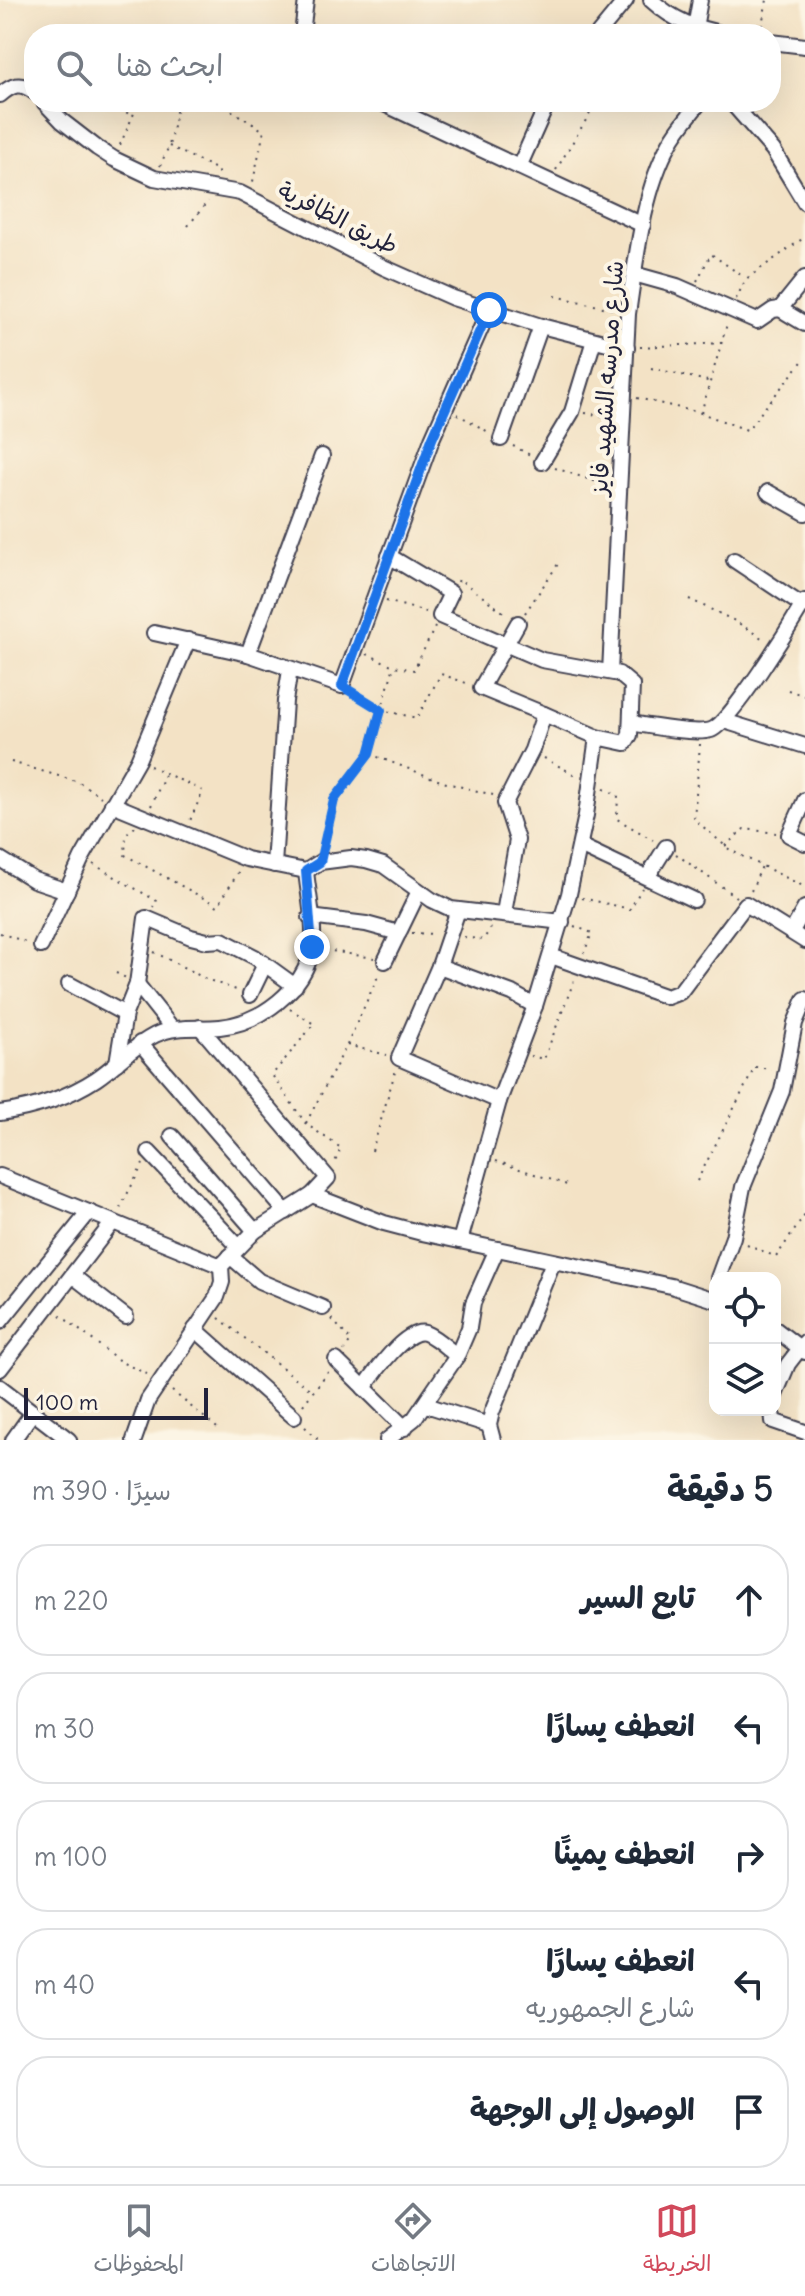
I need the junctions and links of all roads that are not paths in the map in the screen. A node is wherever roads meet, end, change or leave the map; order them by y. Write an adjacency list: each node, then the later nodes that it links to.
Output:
1 (306, 0): 6 (street)
2 (626, 0): 7 (street)
3 (651, 0): 5 (street)
4 (700, 0): 10 (street)
5 (664, 11): 8 (street); 9 (street)
6 (303, 24)
7 (606, 24)
8 (672, 24)
9 (688, 24)
10 (696, 24)
11 (781, 43): 12 (street)
12 (805, 46)
13 (24, 85): 14 (street)
14 (0, 95)
15 (55, 112): 26 (street, طريق الظافرية)
16 (401, 112): 20 (street)
17 (544, 112): 20 (street)
18 (692, 112): 22 (street, شارع مدرسه الشهيد فايز)
19 (740, 112): 21 (street)
20 (519, 167): 22 (street)
21 (805, 203)
22 (643, 225): 23 (street, شارع مدرسه الشهيد فايز)
23 (634, 274): 25 (street); 30 (street, شارع مدرسه الشهيد فايز)
24 (805, 278): 25 (street)
25 (780, 309): 27 (street)
26 (489, 310): 28 (street, طريق الظافرية); 36 (street)
27 (805, 324)
28 (541, 326): 29 (street, طريق الظافرية); 31 (street)
29 (594, 340): 30 (street, طريق الظافرية); 33 (street)
30 (627, 348): 45 (street, شارع مدرسه الشهيد فايز)
31 (501, 439)
32 (322, 456): 43 (street)
33 (542, 462)
34 (768, 492): 35 (street)
35 (805, 513)
36 (389, 556): 42 (street); 44 (street)
37 (734, 560): 38 (street)
38 (804, 604): 47 (street)
39 (518, 623): 42 (street)
40 (154, 633): 41 (street)
41 (188, 640): 43 (street); 52 (street)
42 (506, 644): 45 (street); 46 (street)
43 (248, 654): 44 (street)
44 (290, 670): 58 (street)
45 (610, 672): 48 (street)
46 (544, 714): 49 (street); 66 (street)
47 (724, 721): 48 (street); 50 (street)
48 (631, 723): 49 (street)
49 (597, 737): 55 (street)
50 (805, 746)
51 (805, 800): 53 (street)
52 (112, 804): 58 (street); 61 (street)
53 (802, 818): 54 (street)
54 (805, 843)
55 (580, 846): 60 (street); 68 (street)
56 (666, 847): 60 (street)
57 (0, 859): 61 (street)
58 (274, 865): 59 (street)
59 (306, 871): 62 (street); 67 (street)
60 (648, 876): 63 (street)
61 (67, 891): 72 (street)
62 (419, 891): 65 (street); 70 (street)
63 (694, 900)
64 (805, 908): 69 (street)
65 (458, 910): 66 (street); 76 (street)
66 (504, 913): 68 (street)
67 (310, 917): 70 (street); 79 (street)
68 (562, 922): 73 (street)
69 (792, 931): 71 (street); 73 (street)
70 (399, 933): 74 (street)
71 (805, 941)
72 (41, 946)
73 (551, 956): 82 (street)
74 (385, 961)
75 (265, 964): 78 (street); 79 (street); 80 (street)
76 (439, 966): 82 (street); 88 (street)
77 (69, 984): 83 (street)
78 (137, 984): 83 (street); 85 (street)
79 (295, 986): 84 (street)
80 (250, 995)
81 (805, 999): 102 (street)
82 (535, 1006): 88 (street)
83 (125, 1014): 87 (street)
84 (200, 1027): 85 (street); 93 (street)
85 (172, 1028): 86 (street)
86 (140, 1043): 87 (street); 95 (street)
87 (117, 1063): 89 (street)
88 (499, 1101): 98 (street)
89 (0, 1113)
90 (172, 1136): 97 (street)
91 (149, 1152): 100 (street)
92 (0, 1176): 94 (street)
93 (312, 1195): 95 (street); 98 (street)
94 (89, 1212): 96 (street); 107 (street)
95 (286, 1212): 97 (street)
96 (113, 1222): 100 (street); 103 (street)
97 (255, 1231): 100 (street)
98 (460, 1241): 99 (street)
99 (497, 1249): 101 (street); 111 (street)
100 (230, 1256): 105 (street); 108 (street)
101 (553, 1262): 104 (street); 123 (street)
102 (720, 1272)
103 (73, 1276): 106 (street); 113 (street)
104 (709, 1294)
105 (323, 1308)
106 (126, 1317)
107 (0, 1322)
108 (195, 1329): 120 (street); 126 (street)
109 (781, 1333): 110 (street)
110 (803, 1347): 114 (street)
111 (457, 1356): 116 (street); 117 (street)
112 (336, 1360): 116 (street)
113 (0, 1369)
114 (781, 1381)
115 (0, 1387): 118 (street)
116 (364, 1388): 121 (street)
117 (426, 1405): 121 (street); 123 (street)
118 (33, 1412): 124 (street); 125 (street)
119 (773, 1416): 122 (street)
120 (294, 1417)
121 (405, 1428): 127 (street)
122 (805, 1432)
123 (491, 1433)
124 (13, 1440)
125 (69, 1440)
126 (134, 1440)
127 (387, 1440)

